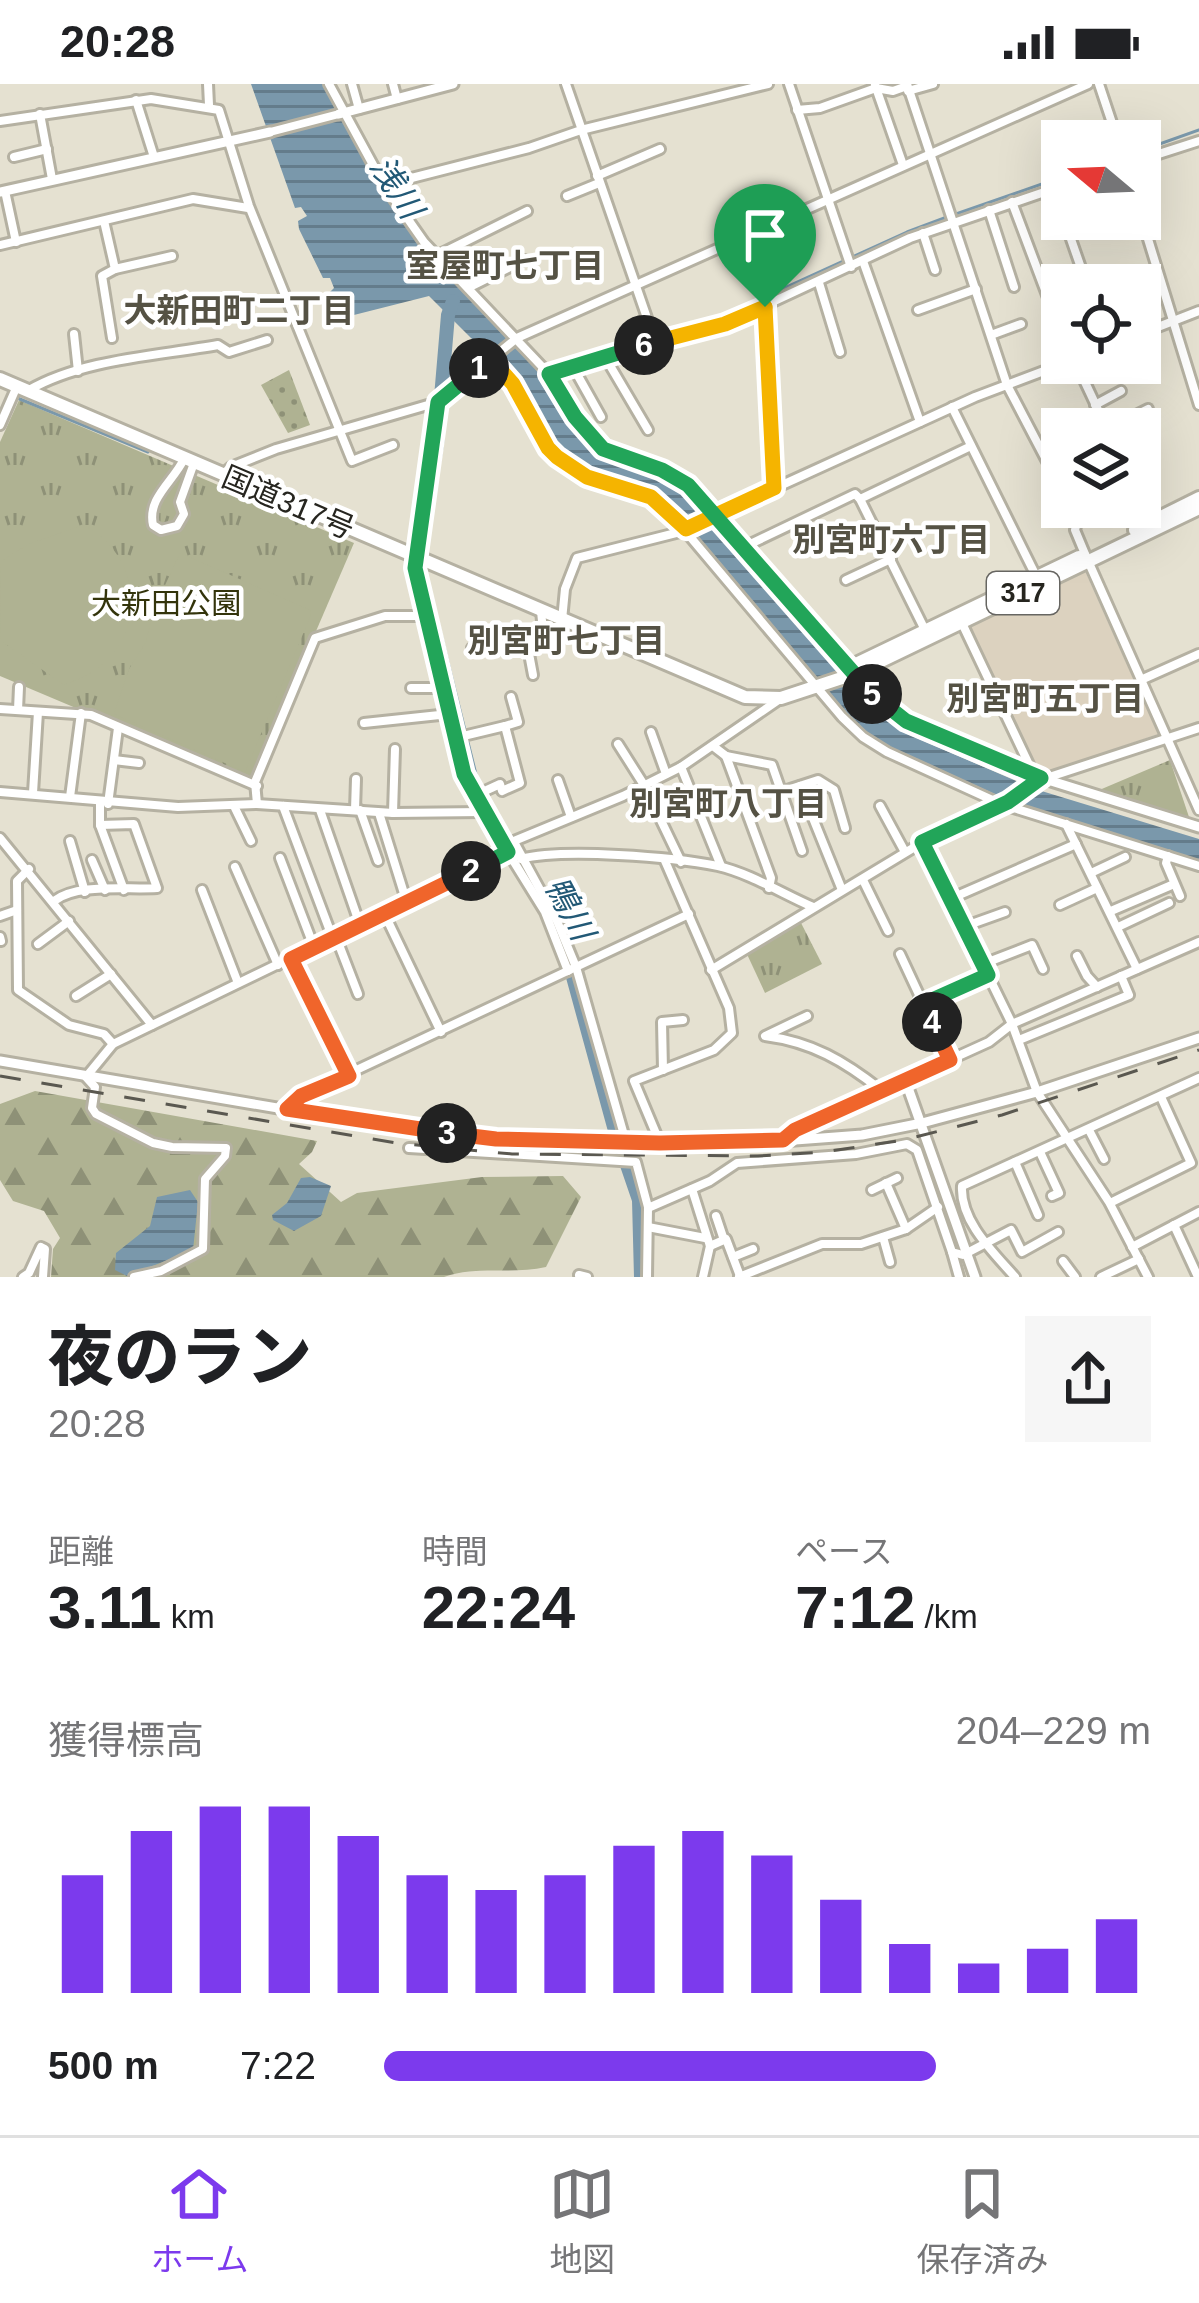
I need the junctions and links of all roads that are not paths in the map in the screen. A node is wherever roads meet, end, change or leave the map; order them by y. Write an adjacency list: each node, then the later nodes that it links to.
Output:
1 (208, 84): 16 (street)
2 (329, 84): 19 (street)
3 (352, 84): 17 (street)
4 (393, 84): 14 (street)
5 (453, 84): 14 (street)
6 (566, 84): 23 (street)
7 (768, 84): 23 (street)
8 (789, 84): 18 (street)
9 (933, 84): 13 (street)
10 (1088, 84): 29 (street)
11 (1099, 84): 21 (street)
12 (875, 86): 13 (street); 18 (street); 33 (street)
13 (908, 87): 29 (street)
14 (397, 99): 17 (street)
15 (136, 100): 16 (street); 20 (street); 32 (street)
16 (209, 106): 26 (street)
17 (359, 109): 19 (street)
18 (797, 110): 40 (street)
19 (341, 113): 24 (street); 36 (street)
20 (40, 114): 22 (street); 28 (street)
21 (1111, 120)
22 (0, 121)
23 (581, 130): 35 (street); 36 (street)
24 (270, 132): 26 (street)
25 (1199, 141): 30 (street)
26 (230, 142): 32 (street); 43 (street)
27 (660, 148): 35 (street)
28 (47, 149): 31 (street); 34 (street)
29 (930, 153): 33 (street); 47 (street)
30 (1161, 153)
31 (14, 157)
32 (154, 157): 34 (street)
33 (903, 165): 40 (street)
34 (52, 179): 37 (street)
35 (598, 179): 39 (street); 61 (street)
36 (384, 184): 53 (street)
37 (2, 191): 42 (street)
38 (1041, 193): 41 (street)
39 (568, 196)
40 (825, 200): 56 (street); 61 (street)
41 (1012, 202): 44 (street); 59 (street)
42 (4, 207): 50 (street)
43 (250, 208): 46 (street); 96 (street)
44 (989, 210): 47 (street); 62 (street)
45 (527, 211): 53 (street)
46 (104, 221): 50 (street); 57 (street)
47 (955, 222): 48 (street); 64 (street)
48 (923, 233): 55 (street); 58 (street)
49 (1148, 240): 68 (street)
50 (16, 242): 51 (street)
51 (0, 245)
52 (172, 256): 57 (street)
53 (436, 256): 63 (street)
54 (524, 260): 63 (street)
55 (863, 261): 56 (street); 94 (street)
56 (851, 267): 60 (street)
57 (115, 268): 73 (street)
58 (934, 270)
59 (1041, 279)
60 (819, 283): 65 (street); 77 (street)
61 (634, 285): 74 (street); 76 (street)
62 (1014, 287)
63 (468, 288): 74 (street)
64 (976, 289): 66 (street); 72 (street)
65 (765, 307): 76 (street); 103 (street)
66 (918, 310)
67 (1199, 311): 68 (street)
68 (1173, 321): 70 (street); 90 (street)
69 (1021, 324): 72 (street)
70 (1161, 326)
71 (74, 334): 81 (street)
72 (991, 335): 86 (street)
73 (112, 338)
74 (515, 339): 78 (street); 83 (street)
75 (267, 340): 81 (street)
76 (655, 341): 79 (street)
77 (840, 352)
78 (491, 357): 88 (street); 112 (street)
79 (605, 357): 80 (street); 97 (street)
80 (573, 367): 83 (street); 93 (street)
81 (78, 370): 84 (street)
82 (1041, 372): 86 (street)
83 (549, 374): 107 (street)
84 (9, 384): 95 (street); 101 (highway, 国道317号 / 317)
85 (1086, 384): 89 (street)
86 (1006, 385): 91 (street); 100 (street)
87 (1121, 391): 89 (street)
88 (438, 402): 96 (street); 114 (street)
89 (1095, 405): 92 (street)
90 (1199, 405)
91 (952, 407): 94 (street); 99 (street)
92 (1097, 408)
93 (602, 417)
94 (920, 422): 103 (street)
95 (0, 425)
96 (341, 430): 98 (street); 102 (street)
97 (648, 430)
98 (393, 445)
99 (971, 446): 105 (street); 118 (street)
100 (1041, 451)
101 (189, 461): 101 (street); 102 (highway, 国道317号 / 317)
102 (222, 475): 114 (highway, 国道317号 / 317)
103 (774, 488): 107 (street)
104 (1199, 498): 108 (highway, 国道317号 / 317)
105 (860, 499): 113 (street); 116 (street)
106 (1199, 508): 109 (highway, 国道317号 / 317)
107 (714, 516): 112 (street); 113 (street)
108 (1161, 520)
109 (1161, 522)
110 (1076, 528): 115 (street)
111 (1147, 528): 115 (highway, 国道317号 / 317)
112 (688, 529): 122 (street); 131 (street)
113 (744, 547): 127 (street)
114 (414, 558): 119 (highway, 国道317号 / 317); 120 (street)
115 (1086, 558): 118 (highway, 国道317号 / 317); 129 (street)
116 (891, 559): 117 (street); 123 (street)
117 (846, 580)
118 (1038, 581): 121 (highway, 国道317号 / 317)
119 (541, 611): 122 (highway, 国道317号 / 317); 124 (street)
120 (428, 616): 133 (street); 160 (street)
121 (960, 618): 123 (highway, 国道317号 / 317); 157 (street)
122 (562, 620): 135 (highway, 国道317号 / 317)
123 (927, 634): 127 (highway, 国道317号 / 317)
124 (527, 643): 125 (street); 128 (street)
125 (472, 648)
126 (1199, 654): 129 (street)
127 (850, 672): 131 (highway, 国道317号 / 317); 157 (street)
128 (532, 675)
129 (1143, 679): 147 (street)
130 (19, 687): 137 (street)
131 (819, 687): 135 (highway, 国道317号 / 317); 168 (street)
132 (411, 688): 133 (street)
133 (442, 688): 140 (street)
134 (511, 697): 142 (street)
135 (781, 698): 149 (street)
136 (0, 709): 137 (street)
137 (18, 710): 138 (street)
138 (38, 712): 139 (street); 164 (street)
139 (81, 713): 143 (street); 166 (street)
140 (449, 714): 141 (street); 146 (street)
141 (364, 723)
142 (505, 726): 146 (street); 165 (street)
143 (118, 727): 152 (street); 160 (street)
144 (1199, 728): 147 (street)
145 (651, 732): 155 (street)
146 (455, 738): 165 (street)
147 (1168, 738): 157 (street); 175 (street)
148 (618, 744): 159 (street)
149 (713, 746): 151 (street); 154 (street)
150 (395, 748): 177 (street)
151 (726, 756): 163 (street); 207 (street)
152 (114, 760): 153 (street); 167 (street)
153 (139, 763)
154 (681, 766): 155 (street); 200 (street)
155 (665, 773): 159 (street)
156 (356, 779): 174 (street)
157 (1035, 779): 168 (street); 182 (street)
158 (558, 780): 179 (street)
159 (644, 785): 179 (street); 199 (street)
160 (257, 786): 169 (street)
161 (800, 786): 163 (street); 183 (street); 212 (street)
162 (0, 792): 164 (street)
163 (781, 792): 190 (street)
164 (34, 793): 166 (street)
165 (475, 796): 178 (street)
166 (70, 797): 167 (street)
167 (104, 803): 170 (street); 181 (street)
168 (1005, 803): 180 (street); 188 (street)
169 (257, 805): 170 (street); 171 (street)
170 (234, 806): 186 (street)
171 (283, 806): 173 (street); 234 (street)
172 (880, 806): 191 (street)
173 (320, 810): 174 (street); 228 (street)
174 (358, 810): 176 (street); 197 (street)
175 (1199, 810)
176 (379, 812): 177 (street); 217 (street)
177 (393, 812): 178 (street)
178 (483, 812): 193 (street)
179 (572, 817): 187 (street)
180 (1065, 823): 189 (street); 192 (street)
181 (100, 825): 210 (street); 210 (street)
182 (1199, 827)
183 (845, 828)
184 (0, 838): 203 (street)
185 (70, 841): 213 (street)
186 (250, 841)
187 (514, 841): 193 (street); 193 (street)
188 (922, 842): 191 (street); 215 (street)
189 (1076, 844): 204 (street); 215 (street)
190 (802, 851)
191 (906, 853): 205 (street)
192 (1168, 856): 201 (street); 206 (street)
193 (514, 857): 198 (street); 217 (street); 243 (street)
194 (1125, 857): 204 (street)
195 (280, 858): 237 (street)
196 (92, 860): 209 (street)
197 (378, 861)
198 (664, 861): 199 (street); 225 (street)
199 (681, 862): 200 (street)
200 (721, 866): 207 (street)
201 (1199, 866)
202 (235, 867): 242 (street)
203 (29, 869): 216 (street); 221 (street)
204 (1090, 873): 208 (street)
205 (863, 880): 212 (street); 232 (street)
206 (1174, 884): 214 (street); 222 (street)
207 (770, 888): 220 (street)
208 (1097, 888): 219 (street); 222 (street)
209 (105, 890): 210 (street); 213 (street)
210 (124, 890)
211 (202, 890): 231 (street)
212 (842, 890): 220 (street)
213 (85, 892): 216 (street)
214 (1180, 896)
215 (950, 899): 229 (street)
216 (54, 902): 227 (street)
217 (406, 903): 224 (street)
218 (1169, 903): 230 (street)
219 (1060, 905)
220 (813, 907): 246 (street)
221 (17, 910): 226 (street); 262 (street)
222 (1111, 910): 230 (street)
223 (1005, 912): 229 (street)
224 (384, 913): 228 (street); 259 (street)
225 (689, 914): 243 (street); 246 (street)
226 (0, 916)
227 (69, 921): 236 (street); 247 (street)
228 (360, 926): 234 (street)
229 (963, 927): 241 (street)
230 (1118, 927): 245 (street)
231 (216, 928): 233 (street); 250 (street)
232 (888, 931)
233 (202, 932)
234 (335, 938): 237 (street); 252 (street)
235 (1199, 942): 245 (street)
236 (38, 944)
237 (314, 947): 240 (street)
238 (900, 954): 254 (street)
239 (1077, 956): 251 (street)
240 (291, 959): 242 (street); 266 (street)
241 (983, 964): 244 (street); 248 (street)
242 (278, 965): 250 (street)
243 (572, 969): 259 (street); 278 (street)
244 (1044, 969)
245 (1136, 969): 249 (street)
246 (711, 970): 265 (street)
247 (111, 974): 253 (street); 258 (street)
248 (988, 975): 254 (street); 257 (street)
249 (1121, 976): 251 (street); 261 (street)
250 (238, 983): 258 (street)
251 (1097, 987): 257 (street)
252 (358, 994)
253 (76, 996)
254 (923, 1004): 263 (street)
255 (806, 1016): 270 (street)
256 (683, 1020): 265 (street)
257 (1012, 1024): 261 (street); 263 (street)
258 (152, 1025): 262 (street)
259 (441, 1032): 266 (street)
260 (1199, 1038): 271 (street)
261 (1019, 1040): 271 (street)
262 (113, 1044): 267 (street)
263 (950, 1060): 269 (street)
264 (0, 1061): 267 (street)
265 (663, 1070): 279 (street)
266 (349, 1076): 273 (street)
267 (86, 1077): 273 (street); 315 (street)
268 (1199, 1078): 272 (street)
269 (906, 1082): 270 (street); 274 (street)
270 (881, 1090): 277 (street)
271 (1037, 1092): 274 (street); 276 (street)
272 (1161, 1097): 275 (street); 291 (street)
273 (287, 1109): 278 (street)
274 (922, 1123): 277 (street); 308 (street)
275 (1089, 1130): 276 (street); 283 (street)
276 (1068, 1139): 282 (street); 291 (street)
277 (783, 1140): 280 (street)
278 (626, 1142): 279 (street)
279 (660, 1143): 280 (street)
280 (742, 1144): 284 (street)
281 (409, 1148): 293 (street)
282 (1040, 1152): 285 (street); 290 (street)
283 (1105, 1160)
284 (736, 1162): 288 (street); 292 (street)
285 (1016, 1162): 295 (street); 304 (street)
286 (897, 1178): 287 (street)
287 (886, 1183): 289 (street); 299 (street)
288 (692, 1189): 293 (street); 303 (street)
289 (872, 1190)
290 (1052, 1196)
291 (1110, 1203): 305 (street)
292 (938, 1207): 299 (street); 307 (street)
293 (648, 1208): 298 (street)
294 (1199, 1212): 297 (street)
295 (1038, 1215)
296 (716, 1216): 302 (street)
297 (1174, 1225): 305 (street); 325 (street)
298 (648, 1227): 303 (street); 316 (street)
299 (906, 1229): 301 (street)
300 (1058, 1232): 304 (street)
301 (883, 1237): 312 (street); 318 (street)
302 (724, 1240): 303 (street); 309 (street)
303 (707, 1242): 317 (street)
304 (986, 1244): 308 (street); 321 (street)
305 (1132, 1247): 310 (street)
306 (753, 1249): 309 (street)
307 (952, 1252): 308 (street); 319 (street)
308 (968, 1252): 320 (street)
309 (733, 1257): 318 (street)
310 (1139, 1259): 323 (street); 324 (street)
311 (1063, 1261): 322 (street)
312 (890, 1262)
313 (23, 1277): 314 (street)
314 (43, 1277)
315 (134, 1277)
316 (646, 1277)
317 (703, 1277)
318 (739, 1277)
319 (959, 1277)
320 (975, 1277)
321 (1015, 1277)
322 (1075, 1277)
323 (1101, 1277)
324 (1148, 1277)
325 (1198, 1277)

